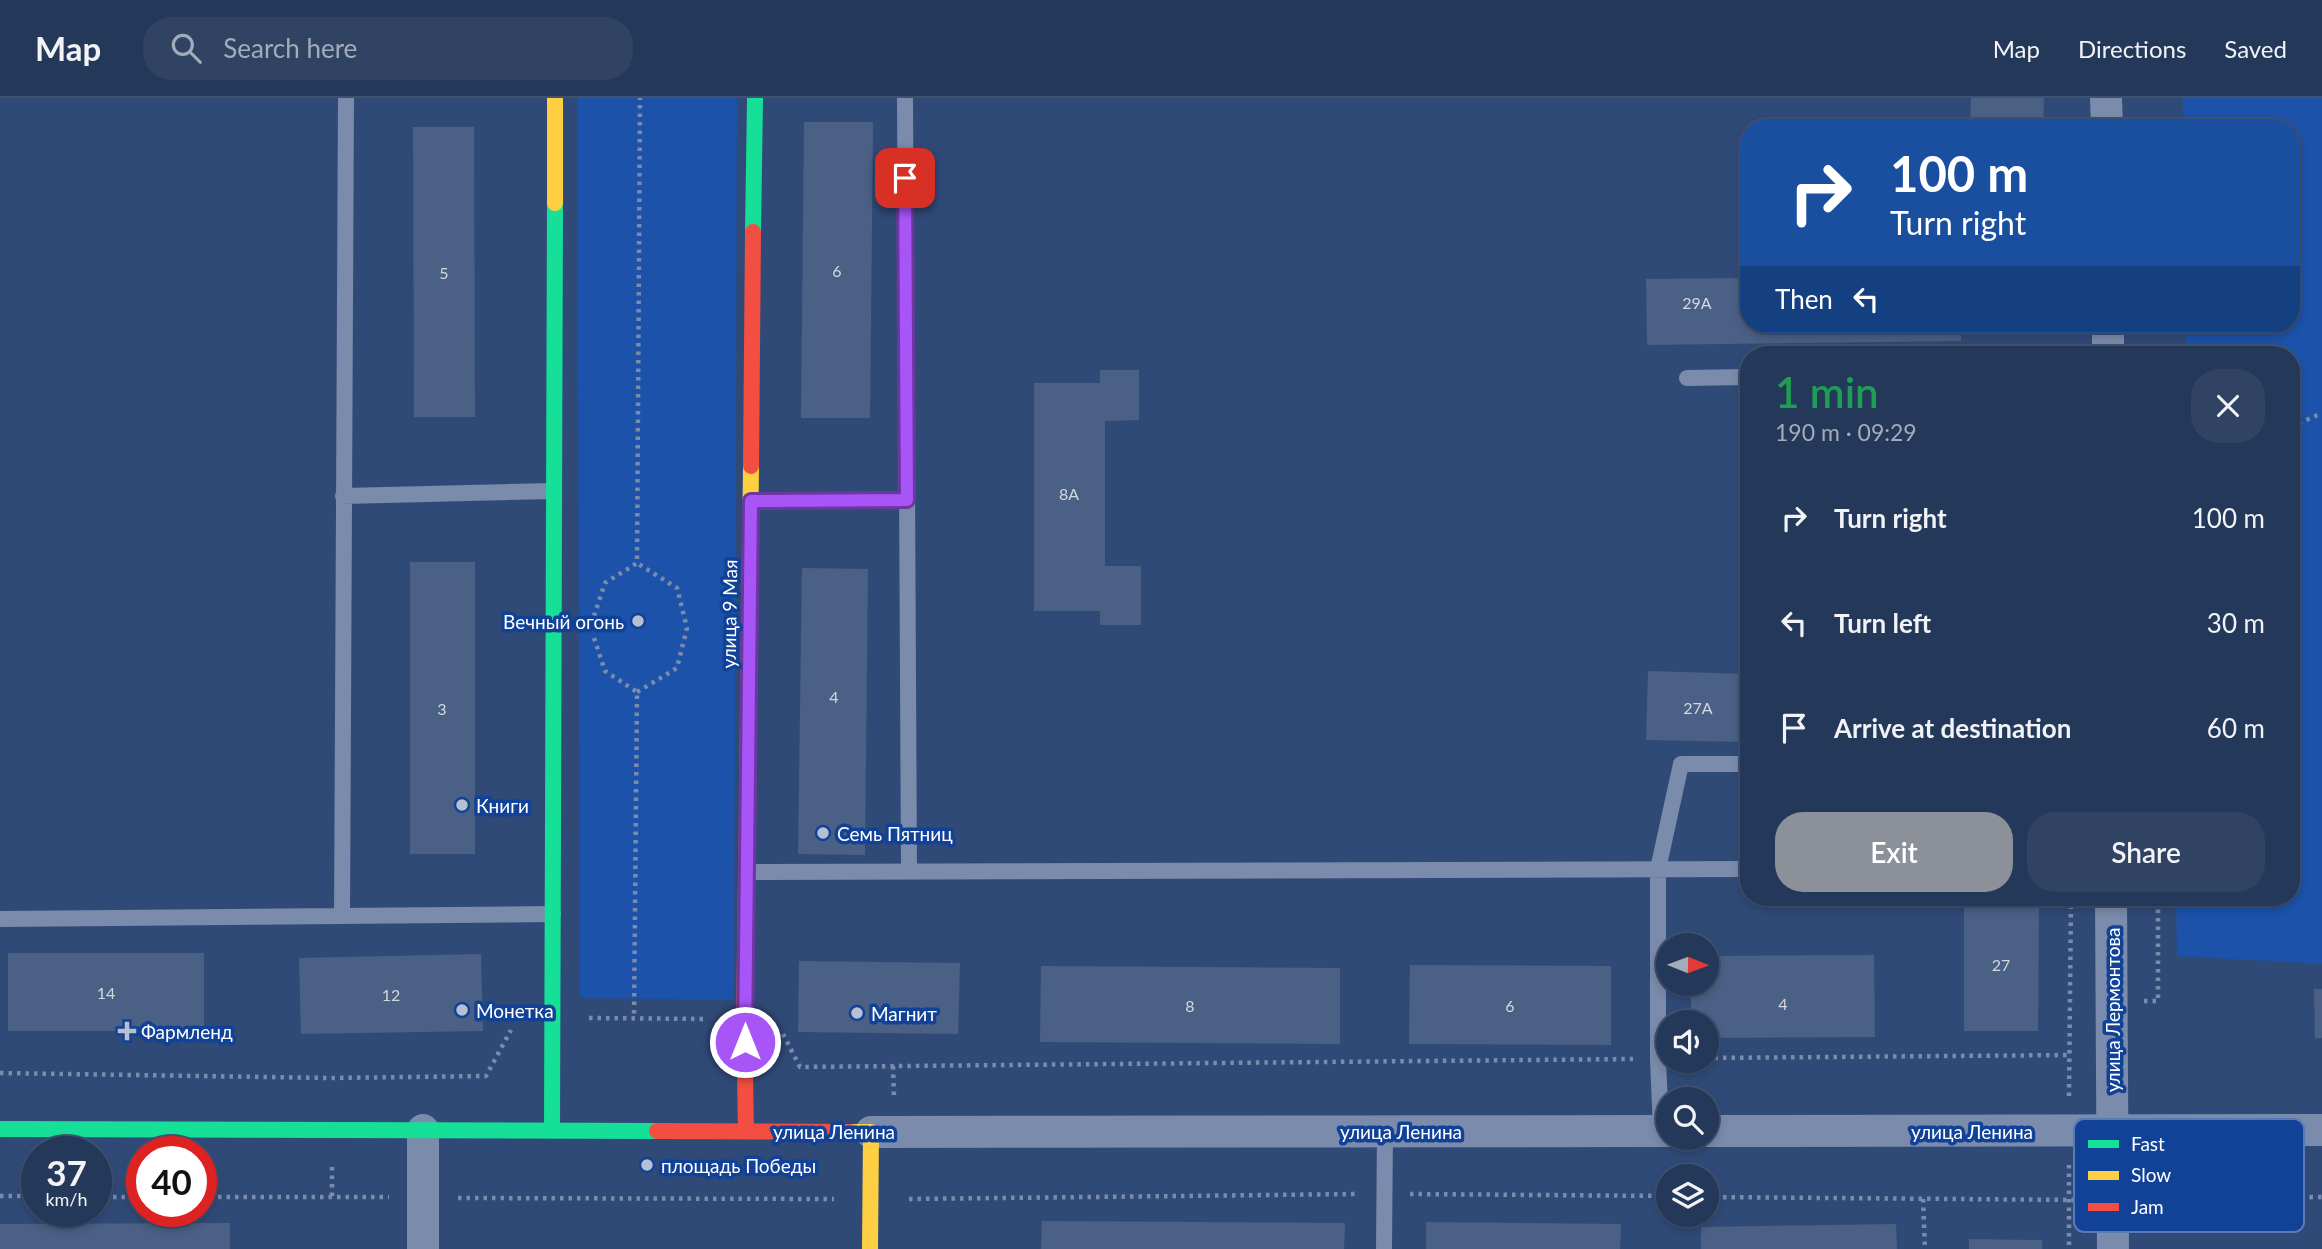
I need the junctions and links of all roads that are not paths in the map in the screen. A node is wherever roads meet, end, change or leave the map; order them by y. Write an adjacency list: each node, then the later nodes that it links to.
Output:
1 (346, 98): 10 (lane)
2 (555, 98): 9 (street)
3 (754, 98): 12 (street, улица 9 Мая)
4 (905, 98): 11 (lane)
5 (2106, 98): 6 (street)
6 (2107, 119)
7 (1740, 377): 8 (lane)
8 (1687, 378)
9 (554, 491): 10 (lane); 19 (street)
10 (344, 496): 20 (lane)
11 (907, 500): 12 (lane); 16 (lane)
12 (751, 501): 17 (street, улица 9 Мая)
13 (1740, 764): 14 (lane)
14 (1658, 869): 15 (lane); 16 (lane); 22 (lane)
15 (1740, 869)
16 (909, 870): 17 (lane)
17 (748, 872): 29 (street, улица 9 Мая)
18 (2111, 906): 23 (street, улица Лермонтова)
19 (553, 914): 20 (lane); 26 (street)
20 (342, 916): 21 (lane)
21 (0, 919)
22 (1660, 1087)
23 (2112, 1119)
24 (0, 1129): 25 (street, улица Ленина)
25 (423, 1130): 26 (street, улица Ленина); 35 (street)
26 (552, 1130): 29 (street, улица Ленина)
27 (2304, 1130): 28 (street, улица Ленина)
28 (2322, 1130)
29 (746, 1131): 34 (street, улица Ленина)
30 (1385, 1131): 31 (street, улица Ленина); 34 (street, улица Ленина); 37 (lane)
31 (1656, 1131)
32 (1719, 1131): 33 (street, улица Ленина)
33 (2074, 1131)
34 (871, 1132): 36 (street)
35 (423, 1249)
36 (870, 1249)
37 (1384, 1249)

